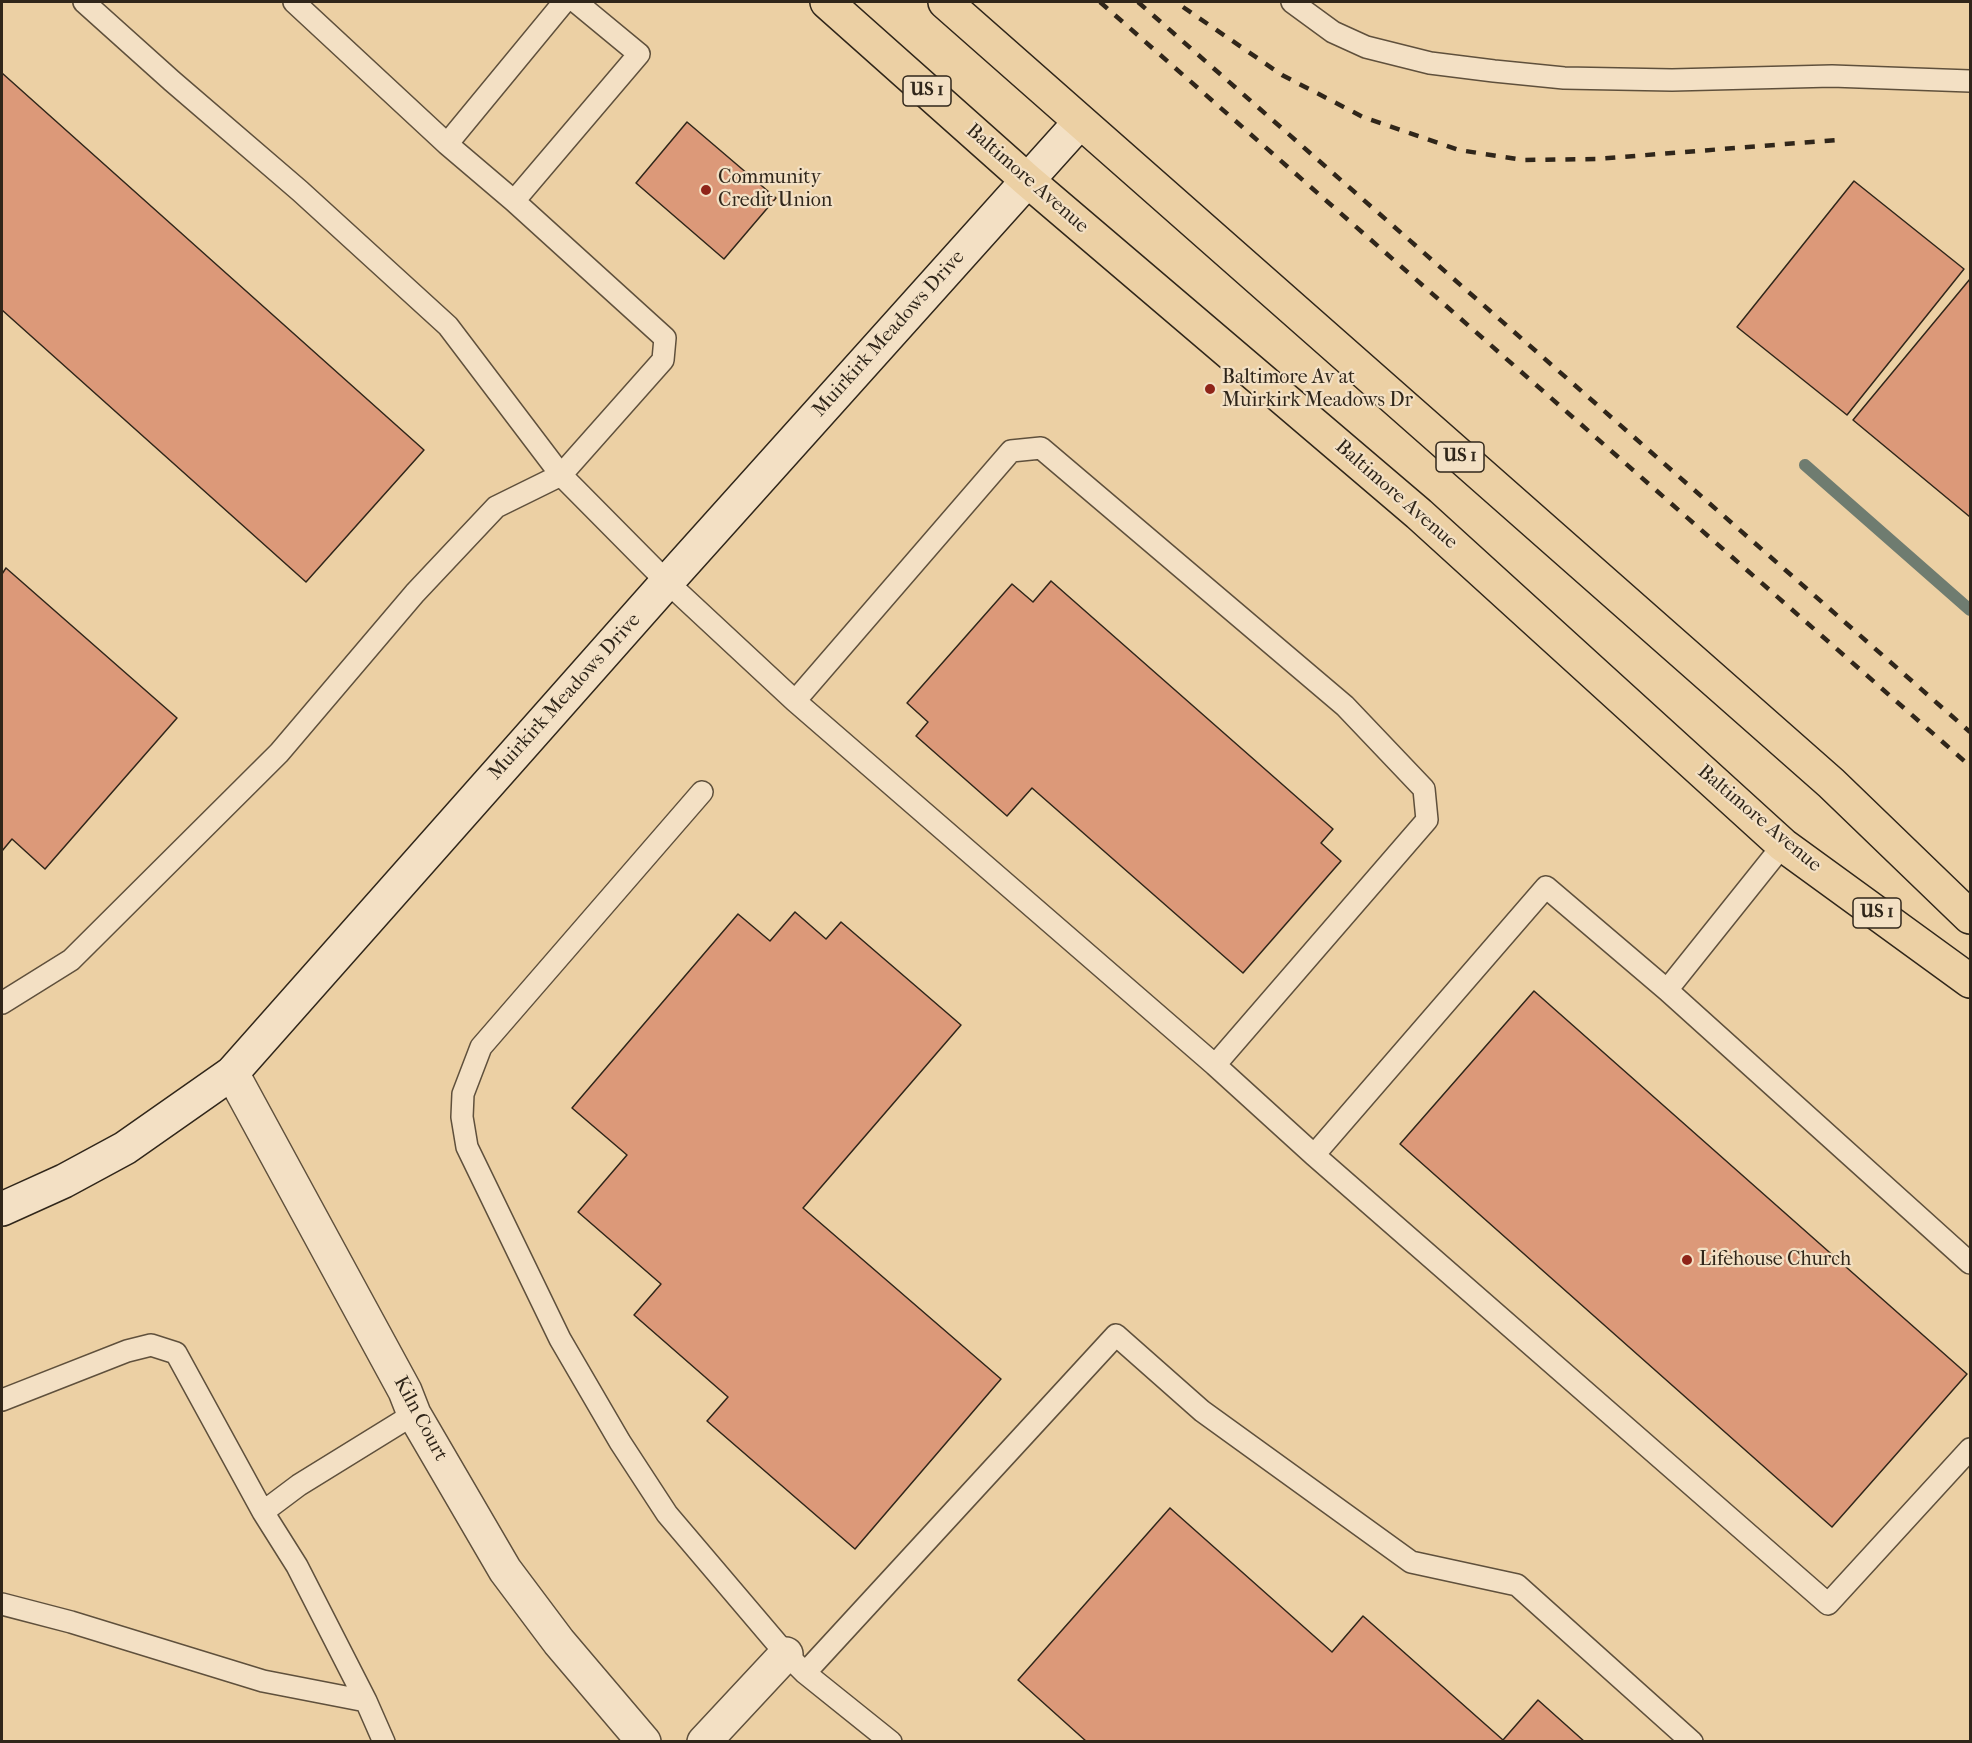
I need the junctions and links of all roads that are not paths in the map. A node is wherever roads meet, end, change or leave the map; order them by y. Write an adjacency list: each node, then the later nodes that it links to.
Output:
1 (84, 2): 13 (lane)
2 (294, 2): 10 (lane)
3 (564, 2): 10 (lane)
4 (576, 2): 12 (lane)
5 (827, 2): 11 (main road, Baltimore Avenue / US 1)
6 (945, 2): 9 (main road, US 1)
7 (1292, 2): 8 (lane)
8 (1971, 81)
9 (1080, 123): 11 (main road, Muirkirk Meadows Drive); 18 (main road, US 1)
10 (447, 144): 12 (lane)
11 (1027, 180): 14 (main road, Muirkirk Meadows Drive); 17 (main road, Baltimore Avenue / US 1)
12 (514, 201): 13 (lane)
13 (561, 475): 14 (lane); 21 (lane)
14 (668, 582): 15 (lane); 23 (main road, Muirkirk Meadows Drive)
15 (795, 701): 22 (lane); 22 (lane)
16 (702, 792): 32 (lane)
17 (1783, 845): 19 (main road, Baltimore Avenue / US 1); 20 (lane)
18 (1971, 917)
19 (1971, 981)
20 (1667, 990): 24 (lane); 26 (lane)
21 (2, 1004)
22 (1215, 1065): 24 (lane)
23 (232, 1073): 25 (main road, Muirkirk Meadows Drive); 28 (main road, Kiln Court)
24 (1314, 1155): 29 (lane)
25 (2, 1209)
26 (1971, 1263)
27 (2, 1400): 30 (lane)
28 (414, 1414): 30 (lane); 35 (main road, Kiln Court)
29 (1971, 1449)
30 (263, 1512): 33 (lane)
31 (2, 1604): 33 (lane)
32 (796, 1663): 36 (main road); 37 (lane); 38 (lane)
33 (366, 1701): 34 (lane)
34 (384, 1742)
35 (644, 1742)
36 (704, 1742)
37 (891, 1742)
38 (1692, 1742)

